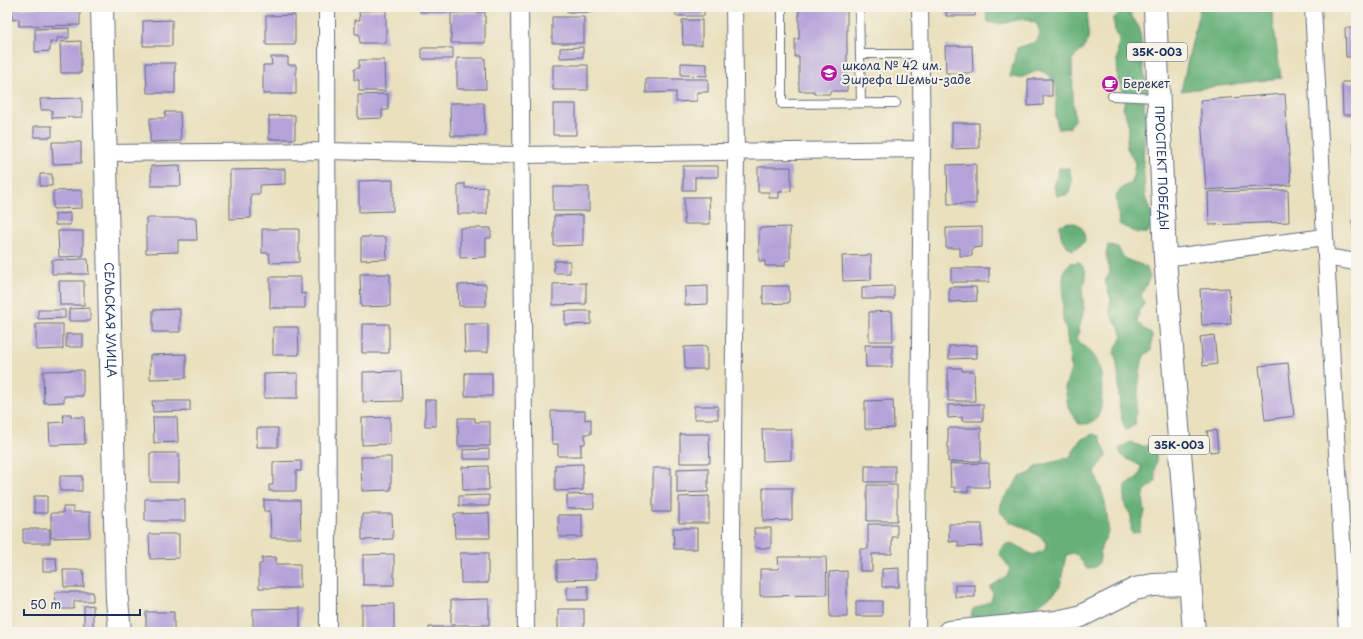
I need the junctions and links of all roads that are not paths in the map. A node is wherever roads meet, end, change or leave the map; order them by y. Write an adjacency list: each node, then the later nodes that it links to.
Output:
1 (102, 7): 19 (main road, СЕЛЬСКАЯ УЛИЦА)
2 (327, 7): 17 (street)
3 (520, 7): 20 (street)
4 (734, 7): 18 (street)
5 (782, 7): 14 (lane)
6 (859, 7): 10 (lane)
7 (920, 7): 11 (street)
8 (1155, 7): 13 (main road, ПРОСПЕКТ ПОБЕДЫ / 35К-003)
9 (1313, 7): 21 (street)
10 (860, 54): 11 (lane); 14 (lane)
11 (921, 54): 16 (street)
12 (1112, 96): 13 (lane)
13 (1159, 98): 23 (main road, ПРОСПЕКТ ПОБЕДЫ / 35К-003)
14 (860, 103): 15 (lane)
15 (896, 103)
16 (922, 149): 18 (street); 30 (street)
17 (326, 151): 19 (street); 20 (street); 27 (street)
18 (736, 151): 20 (street); 29 (street)
19 (106, 153): 26 (main road, СЕЛЬСКАЯ УЛИЦА)
20 (521, 155): 28 (street)
21 (1325, 237): 22 (street); 23 (street)
22 (1326, 257): 24 (street); 33 (street)
23 (1165, 258): 25 (main road, 35К-003)
24 (1356, 262)
25 (1190, 584): 31 (main road); 32 (main road, 35К-003)
26 (120, 632)
27 (328, 632)
28 (526, 632)
29 (731, 632)
30 (917, 632)
31 (949, 632)
32 (1194, 632)
33 (1347, 632)

